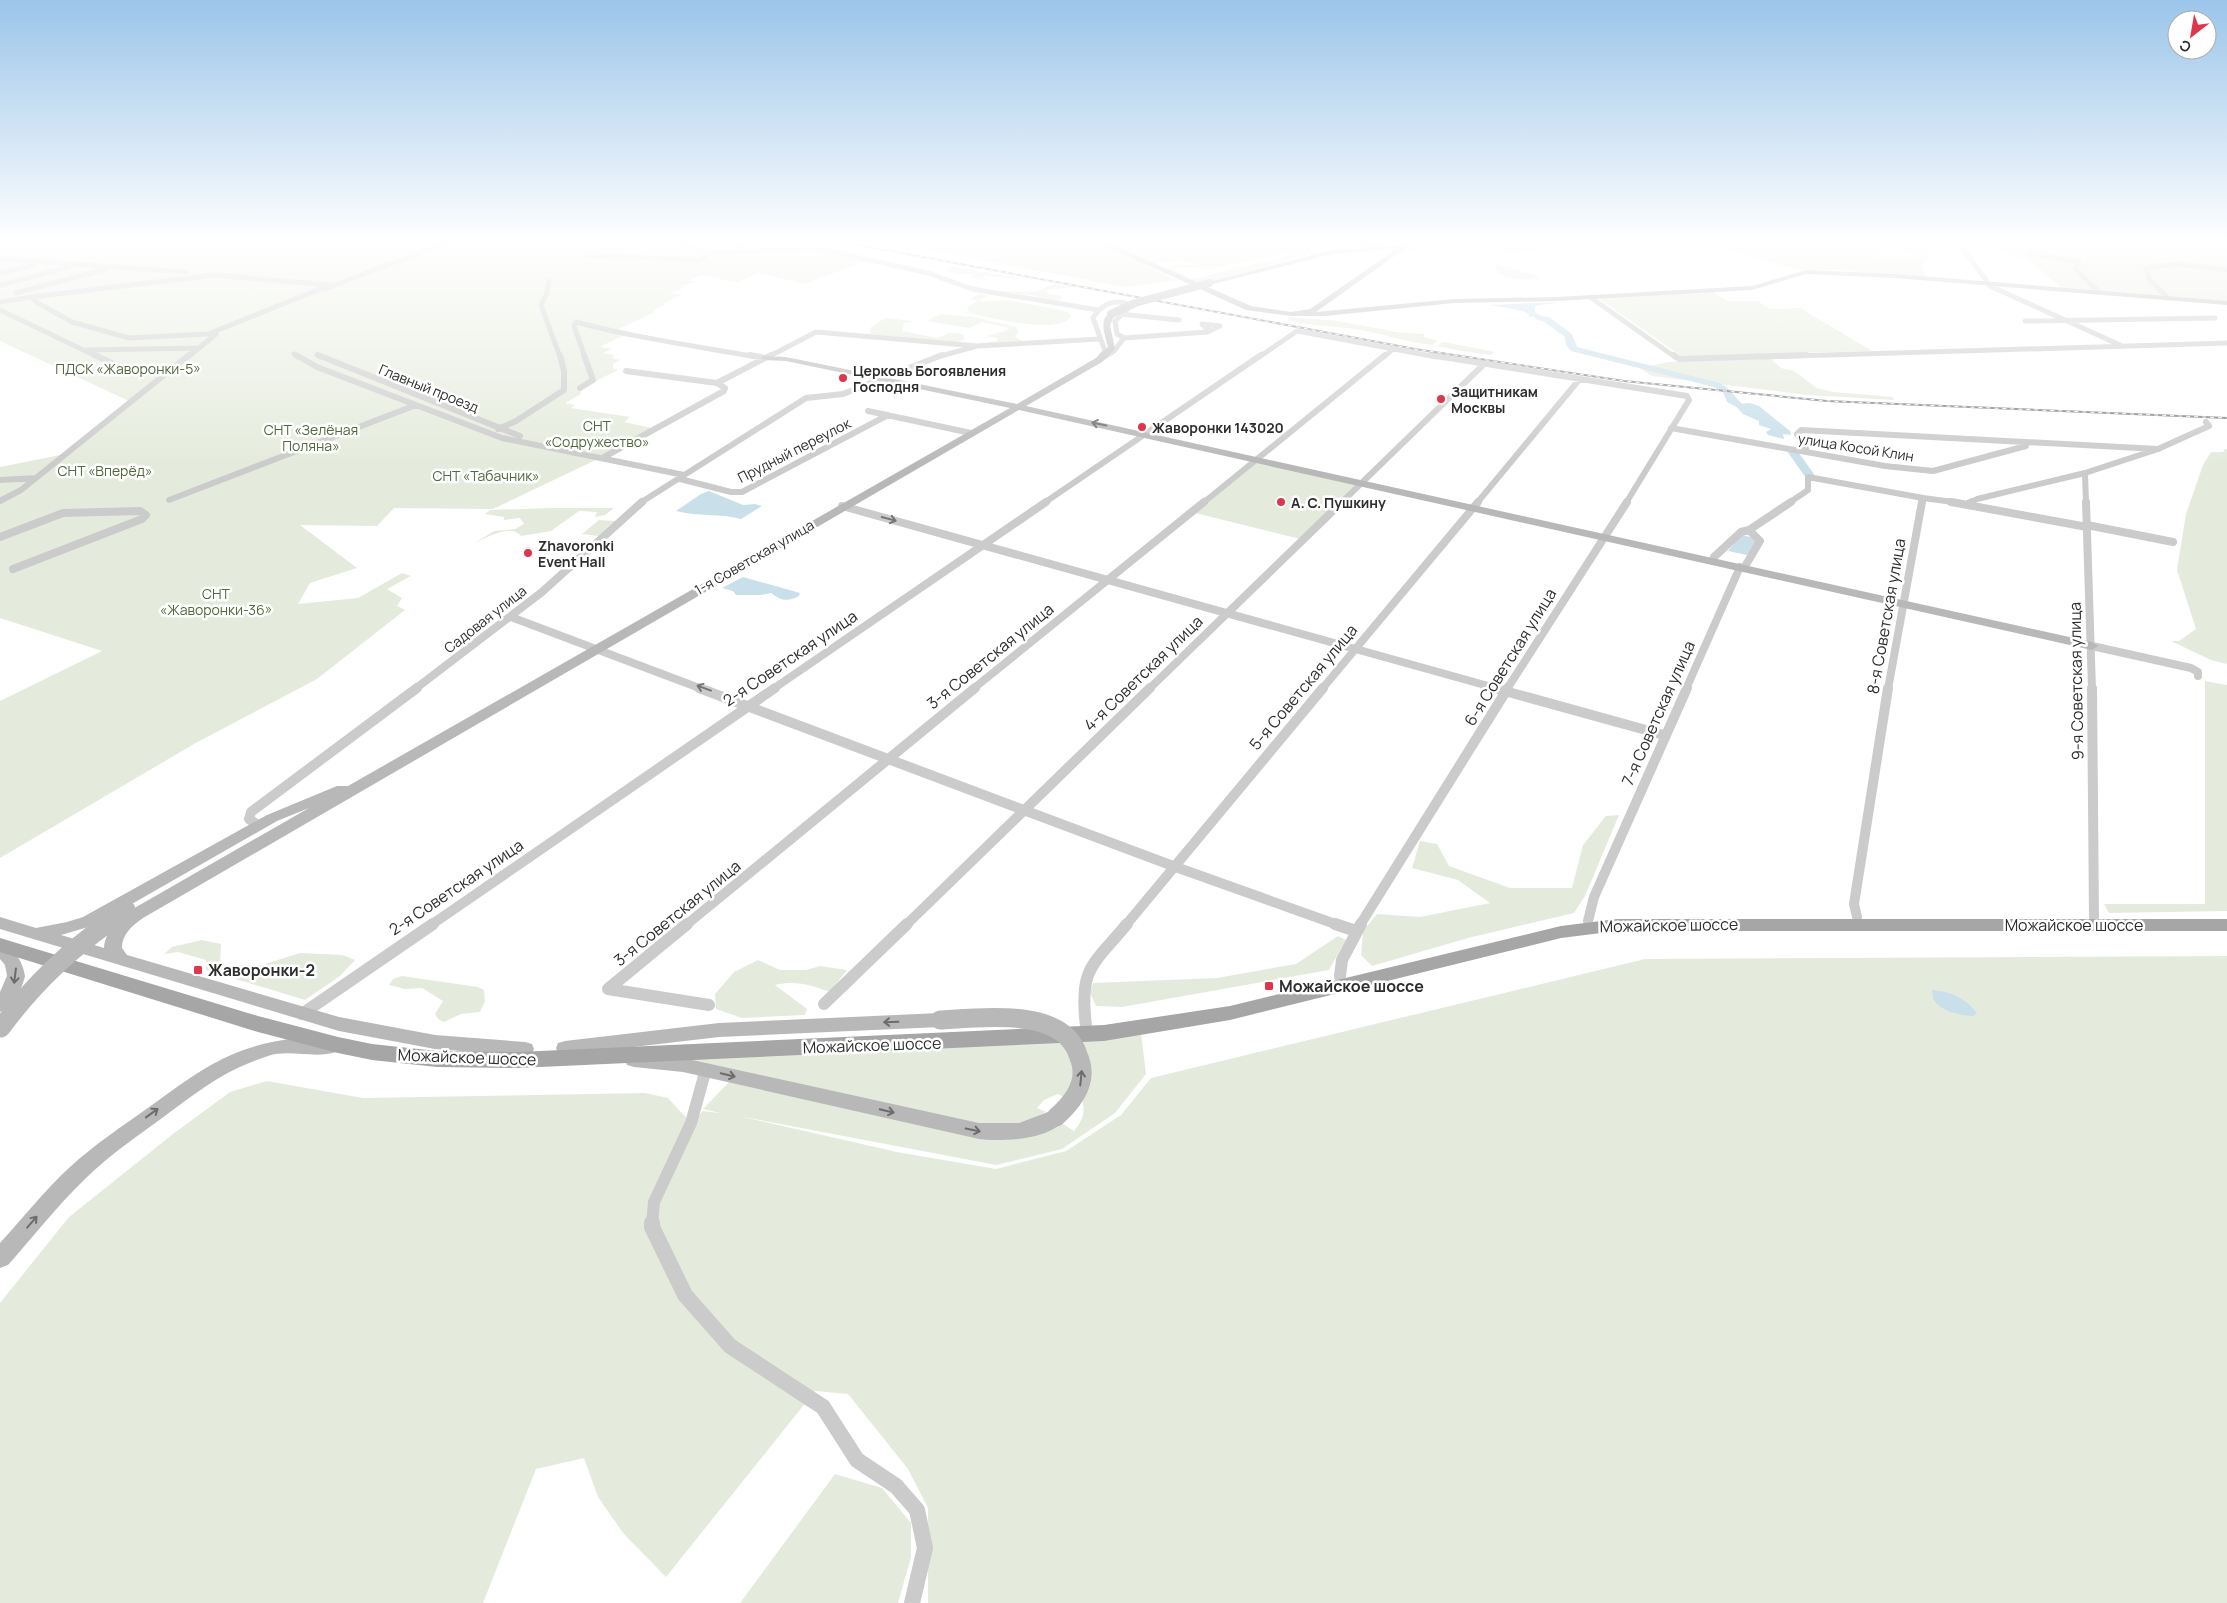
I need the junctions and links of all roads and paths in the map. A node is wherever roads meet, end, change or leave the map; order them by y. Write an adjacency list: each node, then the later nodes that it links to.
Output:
1 (1115, 314): 17 (street)
2 (10, 315): 24 (street)
3 (59, 315): 4 (street)
4 (257, 315)
5 (260, 315): 22 (street)
6 (544, 315): 42 (street)
7 (1096, 315): 18 (street)
8 (1114, 315): 28 (street)
9 (1123, 315): 16 (street)
10 (1616, 315): 21 (street)
11 (2054, 315): 13 (street)
12 (2215, 318): 13 (street)
13 (2066, 320): 14 (street); 21 (street)
14 (2025, 321)
15 (1210, 331): 16 (street)
16 (1173, 335): 17 (street)
17 (1124, 338): 28 (street)
18 (1100, 339): 20 (street); 28 (street)
19 (2227, 343): 21 (street)
20 (976, 346): 27 (street); 32 (street, Садовая улица)
21 (2123, 346)
22 (199, 348): 24 (street); 52 (street)
23 (1393, 349): 29 (street); 44 (street, 2-я Советская улица); 49 (street, 3-я Советская улица)
24 (86, 350): 30 (street)
25 (294, 354): 36 (street)
26 (317, 356): 42 (street, Главный проезд)
27 (765, 358): 32 (street); 34 (street); 35 (street)
28 (1099, 360): 37 (street, 1-я Советская улица)
29 (1483, 365): 33 (street); 54 (street, 4-я Советская улица)
30 (120, 371)
31 (626, 371): 34 (street)
32 (884, 378): 37 (street); 51 (street, Садовая улица)
33 (1578, 380): 41 (street, 6-я Советская улица); 60 (street, 5-я Советская улица)
34 (717, 383): 48 (street)
35 (580, 388)
36 (416, 406): 42 (street); 56 (street)
37 (1018, 406): 43 (street, 1-я Советская улица); 44 (street, one-way to 37)
38 (868, 410): 39 (street, Прудный переулок)
39 (888, 415): 43 (street, Прудный переулок); 51 (street, Прудный переулок)
40 (2206, 422): 46 (street)
41 (1671, 428): 47 (street, улица Косой Клин); 63 (street, 6-я Советская улица)
42 (496, 432): 48 (street, Прудный переулок)
43 (971, 434): 59 (street, 1-я Советская улица)
44 (1146, 434): 49 (street); 66 (street, 2-я Советская улица)
45 (2035, 443): 46 (street); 47 (street, улица Косой Клин); 47 (street)
46 (2158, 449): 50 (street)
47 (1806, 452)
48 (604, 457): 51 (street, Прудный переулок)
49 (1258, 459): 54 (street); 70 (street, 3-я Советская улица)
50 (2085, 472): 58 (street); 61 (street, 9-я Советская улица)
51 (682, 477): 73 (street, Садовая улица)
52 (36, 478): 53 (street); 57 (street)
53 (0, 480)
54 (1362, 482): 60 (street); 72 (street, 4-я Советская улица)
55 (1923, 498): 58 (street); 62 (street); 71 (street, 8-я Советская улица)
56 (169, 500)
57 (0, 501)
58 (1968, 504): 61 (street)
59 (842, 506): 66 (street, one-way to 66); 75 (street, 1-я Советская улица)
60 (1475, 508): 63 (street); 76 (street, 5-я Советская улица)
61 (2087, 526): 65 (street); 74 (street, 9-я Советская улица)
62 (1749, 530): 67 (street); 68 (street, 7-я Советская улица)
63 (1604, 536): 67 (street); 78 (street, 6-я Советская улица)
64 (0, 537): 69 (street)
65 (2174, 542)
66 (982, 545): 70 (street); 79 (street, 2-я Советская улица)
67 (1713, 561): 68 (street)
68 (1742, 567): 71 (street); 80 (street, 7-я Советская улица)
69 (12, 569)
70 (1107, 581): 72 (street); 82 (street, 3-я Советская улица)
71 (1903, 603): 74 (street); 87 (street, 8-я Советская улица)
72 (1225, 614): 76 (street); 84 (street, 4-я Советская улица)
73 (511, 617): 75 (street); 85 (street, Садовая улица)
74 (2092, 646): 77 (street); 90 (street, 9-я Советская улица)
75 (596, 648): 79 (street, one-way to 75); 81 (street, 1-я Советская улица)
76 (1353, 650): 78 (street); 86 (street, 5-я Советская улица)
77 (2198, 676)
78 (1505, 692): 80 (street); 95 (street, 6-я Советская улица)
79 (750, 705): 82 (street); 104 (street, 2-я Советская улица)
80 (1664, 735): 92 (street, 7-я Советская улица)
81 (410, 756): 83 (street); 89 (street)
82 (888, 758): 84 (street); 103 (street, 3-я Советская улица)
83 (386, 769): 85 (street); 89 (street)
84 (1023, 809): 86 (street); 101 (street, 4-я Советская улица)
85 (258, 826): 88 (street)
86 (1173, 866): 95 (street); 105 (street, 5-я Советская улица)
87 (1855, 910): 90 (main road, Можайское шоссе); 92 (main road, Можайское шоссе)
88 (101, 914): 89 (street); 96 (street)
89 (126, 917): 99 (street); 106 (street, bridge)
90 (2094, 917): 91 (main road, Можайское шоссе)
91 (2227, 918)
92 (1588, 920): 100 (main road, Можайское шоссе)
93 (0, 923): 96 (street)
94 (2227, 925): 109 (main road, Можайское шоссе)
95 (1356, 931): 100 (street, 6-я Советская улица)
96 (31, 933): 99 (street)
97 (0, 935): 107 (main road, Можайское шоссе)
98 (0, 947): 102 (street, one-way to 102); 108 (main road, Можайское шоссе)
99 (122, 960): 104 (street)
100 (1340, 976): 105 (main road, Можайское шоссе)
101 (824, 1004)
102 (0, 1005)
103 (709, 1005)
104 (302, 1014): 107 (street)
105 (1086, 1026): 109 (main road, Можайское шоссе)
106 (0, 1029)
107 (525, 1049): 109 (main road, Можайское шоссе)
108 (372, 1052): 109 (main road, Можайское шоссе); 111 (street, one-way to 108)
109 (562, 1053): 110 (street); 110 (street, one-way to 109, bridge)
110 (706, 1069): 112 (street)
111 (0, 1258)
112 (912, 1603)

